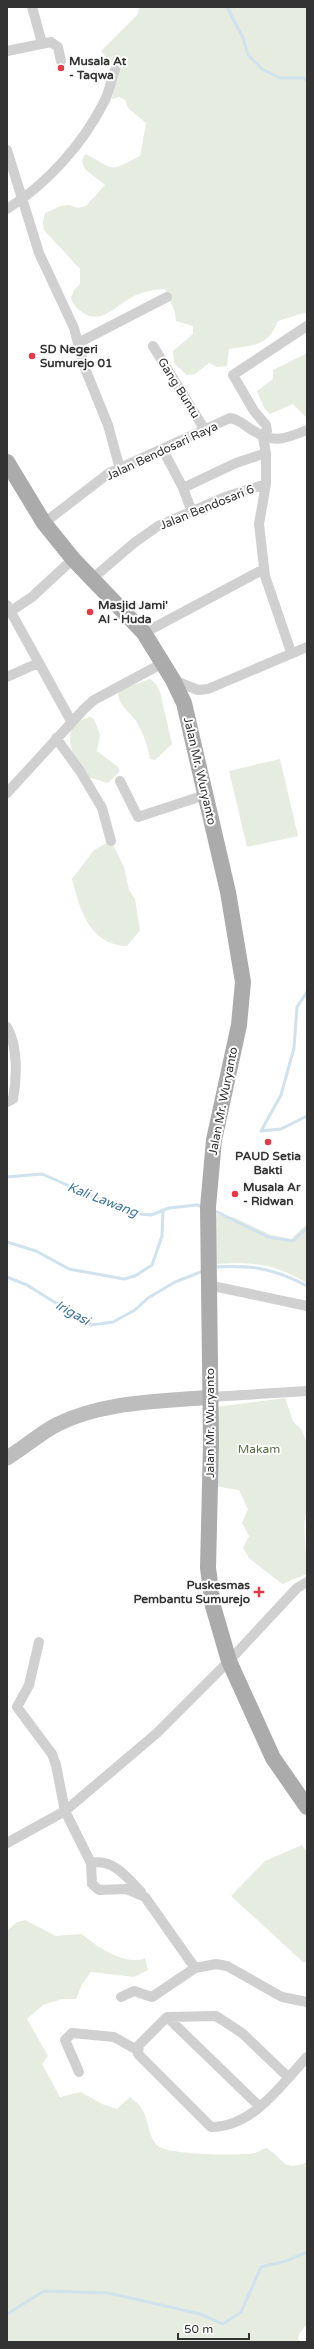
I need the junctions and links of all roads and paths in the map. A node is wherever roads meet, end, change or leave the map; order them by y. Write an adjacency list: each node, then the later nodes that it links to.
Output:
1 (32, 7): 2 (street)
2 (42, 43): 3 (street); 4 (street)
3 (7, 51)
4 (61, 61)
5 (115, 70): 7 (street)
6 (7, 150): 7 (street)
7 (23, 199): 8 (street); 11 (street)
8 (7, 209)
9 (167, 297): 11 (street)
10 (307, 326): 15 (street)
11 (78, 343): 19 (street)
12 (153, 346): 13 (street, Gang Buntu)
13 (205, 430): 15 (street, Jalan Bendosari Raya); 16 (street, Jalan Bendosari Raya)
14 (307, 430): 15 (street)
15 (263, 438): 17 (street)
16 (163, 450): 19 (street, Jalan Bendosari Raya); 21 (street)
17 (266, 453): 20 (street); 21 (street)
18 (7, 463): 23 (main road, Jalan Mr. Wuryanto)
19 (120, 469): 23 (street, Jalan Bendosari Raya)
20 (266, 484): 22 (street, Jalan Bendosari 6); 25 (street)
21 (183, 488): 22 (street)
22 (192, 512): 26 (street, Jalan Bendosari 6)
23 (44, 522): 24 (main road, Jalan Mr. Wuryanto)
24 (73, 559): 26 (main road, Jalan Mr. Wuryanto); 27 (street)
25 (264, 569): 28 (street); 30 (street)
26 (93, 578): 28 (main road, Jalan Mr. Wuryanto)
27 (8, 608): 31 (street)
28 (144, 633): 32 (main road, Jalan Mr. Wuryanto)
29 (307, 647): 30 (street)
30 (291, 652): 34 (street)
31 (38, 663): 33 (street); 35 (street)
32 (163, 663): 34 (main road, Jalan Mr. Wuryanto); 35 (street)
33 (7, 677)
34 (173, 680): 39 (main road, Jalan Mr. Wuryanto)
35 (71, 721): 36 (street)
36 (56, 738): 38 (street); 40 (street)
37 (120, 781): 39 (street)
38 (7, 793)
39 (205, 795): 43 (main road, Jalan Mr. Wuryanto)
40 (111, 842)
41 (9, 1030): 42 (street)
42 (7, 1102)
43 (208, 1284): 44 (street); 46 (main road, Jalan Mr. Wuryanto)
44 (307, 1306)
45 (307, 1391): 46 (street)
46 (211, 1397): 47 (main road); 50 (main road, Jalan Mr. Wuryanto)
47 (7, 1458)
48 (307, 1582): 50 (street)
49 (39, 1642): 52 (street)
50 (229, 1661): 51 (main road, Jalan Mr. Wuryanto); 52 (street)
51 (307, 1807)
52 (65, 1810): 53 (street); 54 (street)
53 (7, 1843)
54 (91, 1863): 55 (street); 55 (street)
55 (145, 1897): 56 (street)
56 (195, 1968): 57 (street); 58 (street)
57 (122, 1997)
58 (307, 2002)
59 (167, 2017): 60 (street); 63 (street); 64 (street)
60 (137, 2050): 62 (street); 64 (street)
61 (307, 2057): 63 (street)
62 (79, 2072)
63 (288, 2077): 64 (street)
64 (260, 2107)

